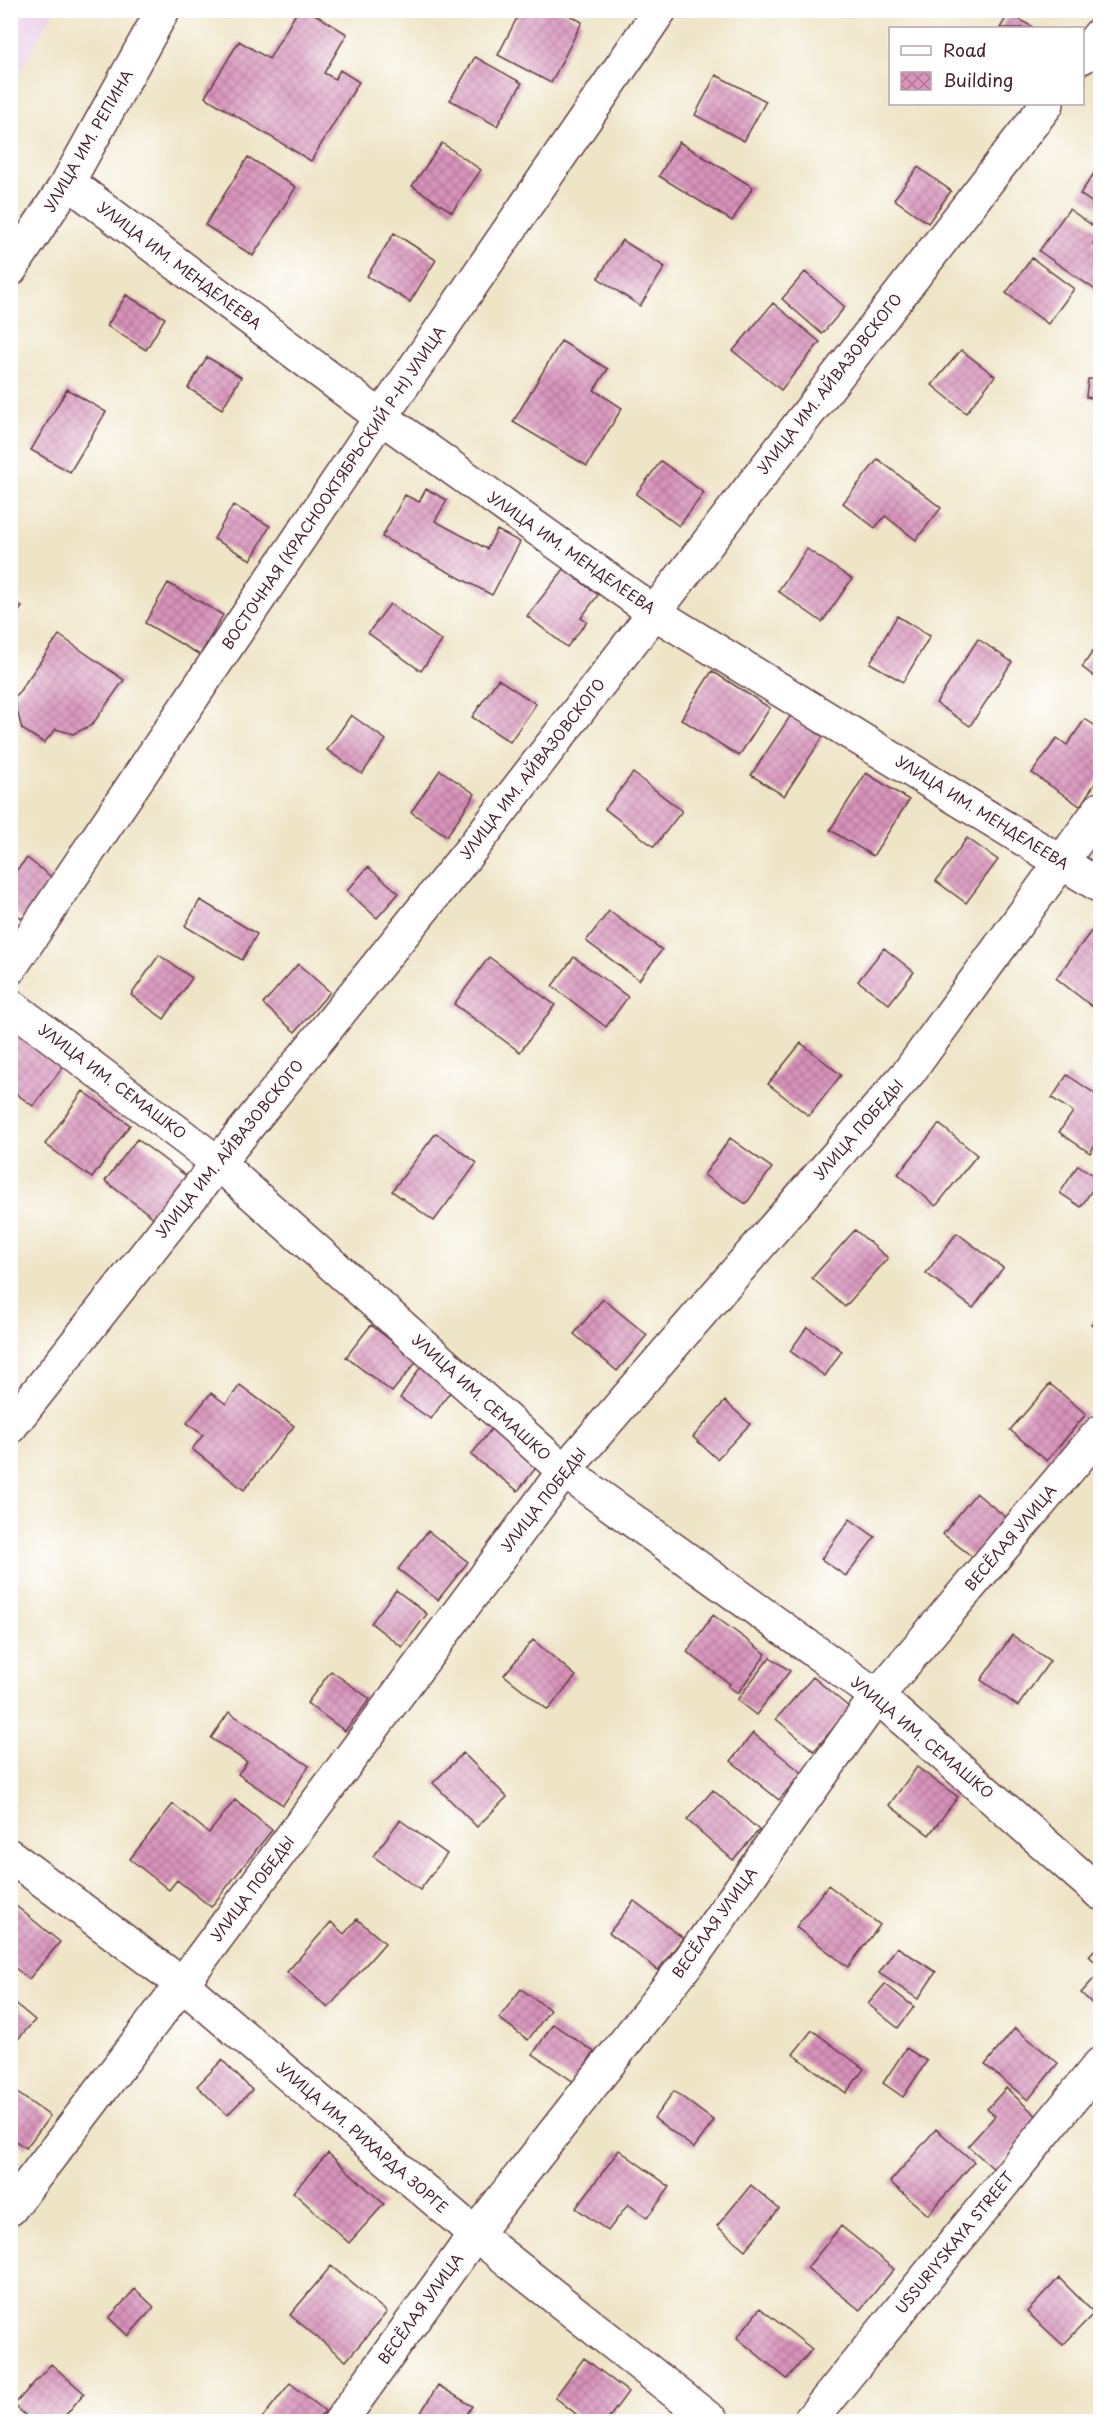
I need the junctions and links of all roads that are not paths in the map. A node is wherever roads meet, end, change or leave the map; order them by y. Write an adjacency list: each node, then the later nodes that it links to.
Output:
1 (163, 10): 6 (street, УЛИЦА ИМ. РЕПИНА)
2 (660, 10): 8 (street, ВОСТОЧНАЯ (КРАСНООКТЯБРЬСКИЙ Р-Н) УЛИЦА)
3 (1101, 34): 4 (street)
4 (1084, 56)
5 (1046, 105): 9 (street, УЛИЦА ИМ. АЙВАЗОВСКОГО)
6 (68, 182): 7 (street, УЛИЦА ИМ. РЕПИНА); 8 (street, УЛИЦА ИМ. МЕНДЕЛЕЕВА)
7 (10, 270)
8 (381, 417): 9 (street, УЛИЦА ИМ. МЕНДЕЛЕЕВА); 13 (street, ВОСТОЧНАЯ (КРАСНООКТЯБРЬСКИЙ Р-Н) УЛИЦА)
9 (655, 613): 11 (street, УЛИЦА ИМ. МЕНДЕЛЕЕВА); 15 (street, УЛИЦА ИМ. АЙВАЗОВСКОГО)
10 (1101, 809): 11 (street, УЛИЦА ПОБЕДЫ)
11 (1064, 862): 12 (street, УЛИЦА ИМ. МЕНДЕЛЕЕВА); 18 (street, УЛИЦА ПОБЕДЫ)
12 (1101, 886)
13 (10, 968)
14 (10, 1005): 15 (street, УЛИЦА ИМ. СЕМАШКО)
15 (218, 1163): 16 (street, УЛИЦА ИМ. АЙВАЗОВСКОГО); 18 (street, УЛИЦА ИМ. СЕМАШКО)
16 (10, 1427)
17 (1101, 1432): 19 (street, ВЕСЁЛАЯ УЛИЦА)
18 (564, 1471): 19 (street, УЛИЦА ИМ. СЕМАШКО); 22 (street, УЛИЦА ПОБЕДЫ)
19 (877, 1696): 21 (street, УЛИЦА ИМ. СЕМАШКО); 25 (street, ВЕСЁЛАЯ УЛИЦА)
20 (10, 1856): 22 (street, УЛИЦА ИМ. РИХАРДА ЗОРГЕ)
21 (1101, 1893)
22 (182, 1984): 24 (street, УЛИЦА ПОБЕДЫ); 25 (street, УЛИЦА ИМ. РИХАРДА ЗОРГЕ)
23 (1101, 2064): 28 (street, USSURIYSKAYA STREET)
24 (10, 2209)
25 (475, 2234): 26 (street, ВЕСЁЛАЯ УЛИЦА); 27 (street, УЛИЦА ИМ. РИХАРДА ЗОРГЕ)
26 (340, 2421)
27 (713, 2421)
28 (808, 2421)

